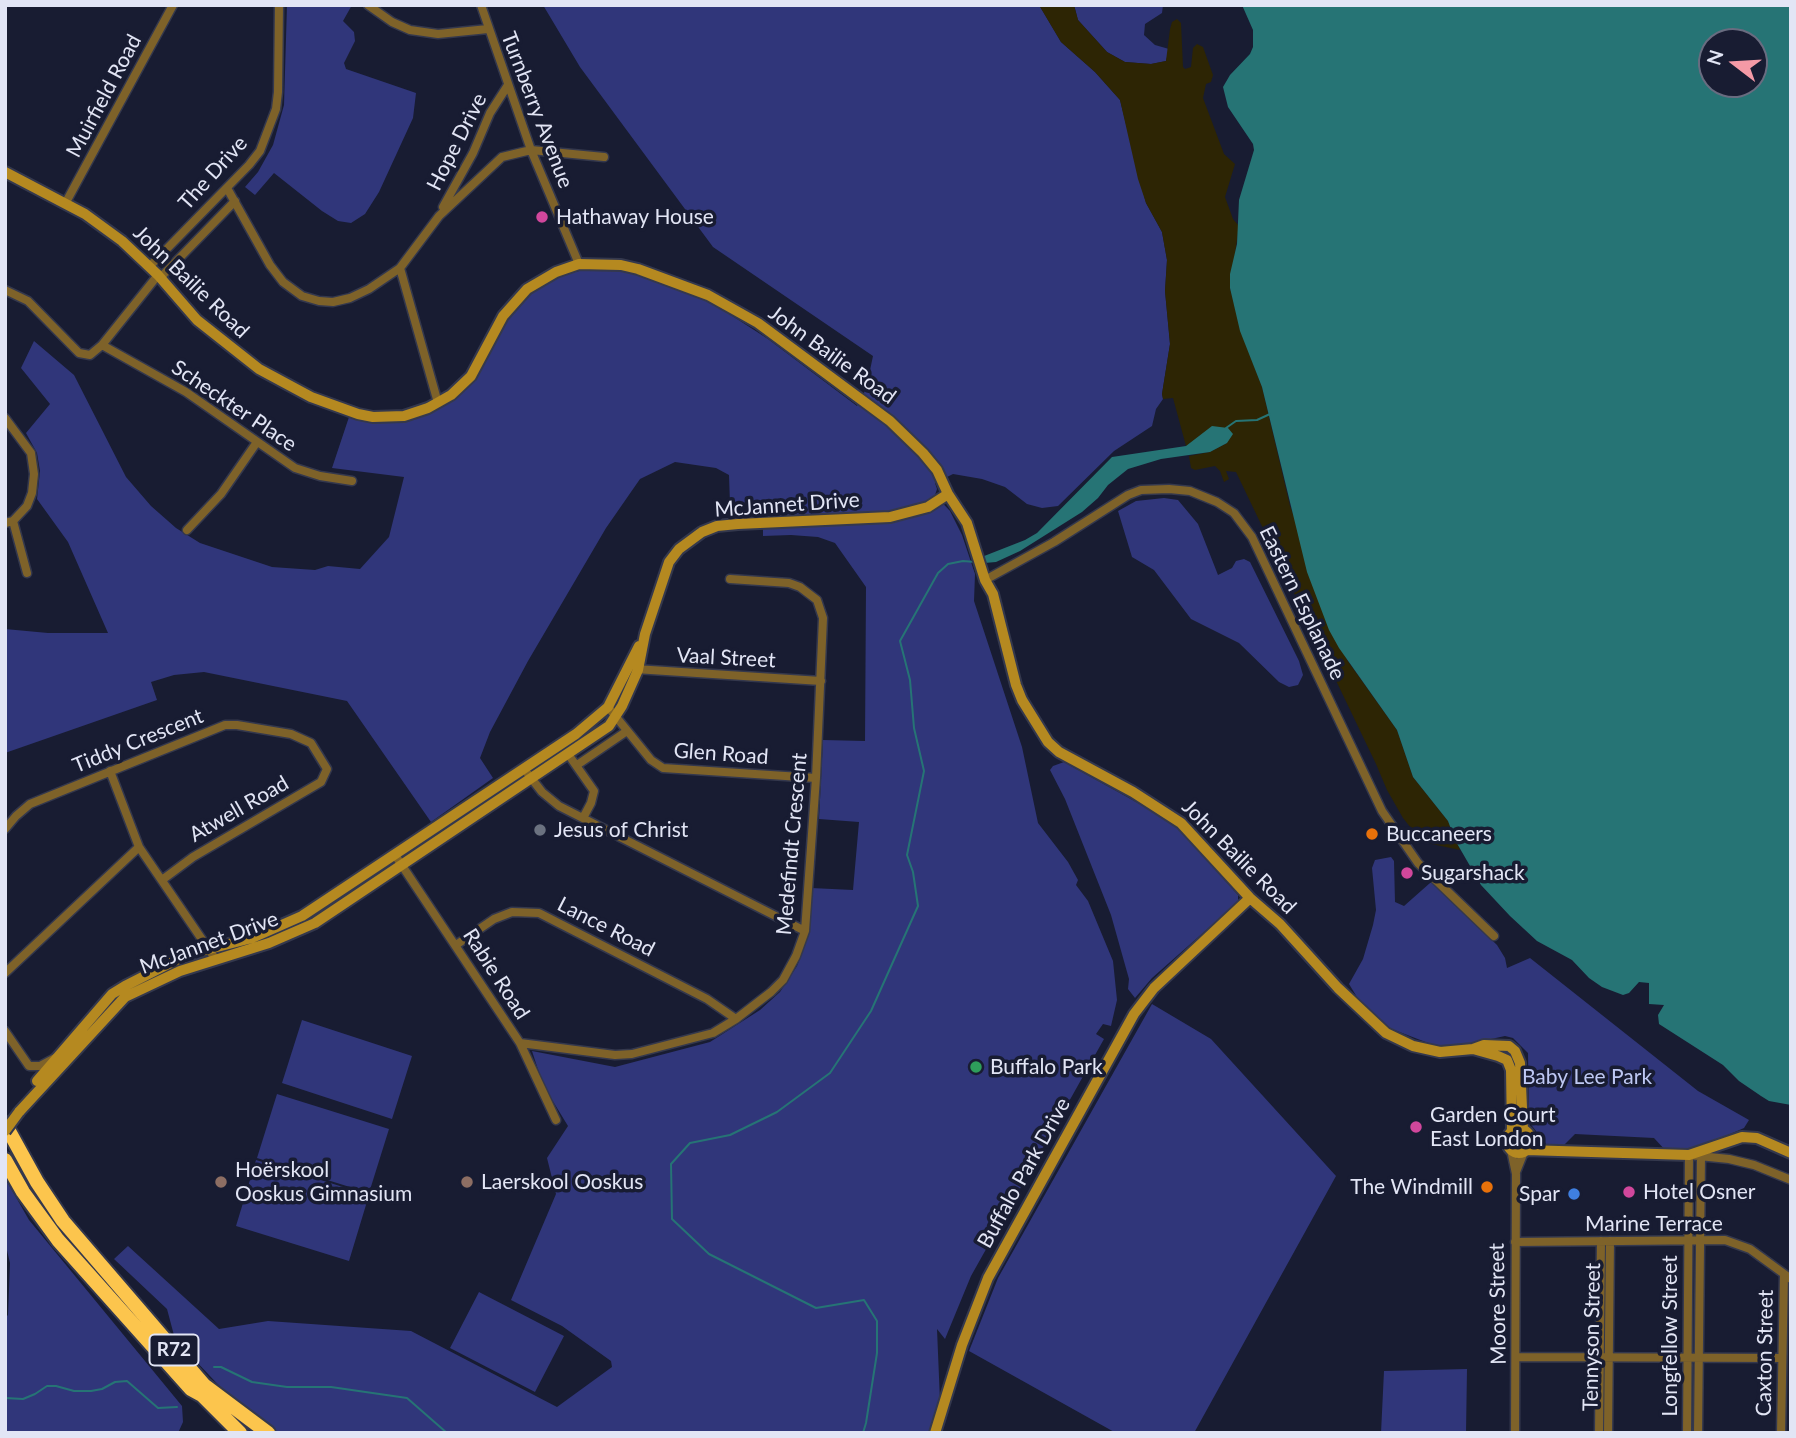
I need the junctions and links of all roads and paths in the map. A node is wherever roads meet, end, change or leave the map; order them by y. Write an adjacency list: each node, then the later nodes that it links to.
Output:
1 (173, 5): 12 (street, Muirfield Road)
2 (279, 5): 10 (street, The Drive)
3 (368, 5): 5 (street)
4 (481, 5): 5 (street, Turnberry Avenue)
5 (488, 29): 6 (street, Turnberry Avenue)
6 (508, 85): 7 (street, Turnberry Avenue); 13 (street, Hope Drive)
7 (531, 150): 8 (street); 13 (street, Hope Drive); 14 (street, Turnberry Avenue)
8 (604, 157)
9 (5, 172): 12 (street, John Bailie Road)
10 (227, 188): 11 (street, Hope Drive); 16 (street, The Drive)
11 (235, 201): 15 (street, Hope Drive); 16 (street, The Drive)
12 (65, 204): 16 (street, John Bailie Road)
13 (439, 216): 15 (street, Hope Drive)
14 (579, 264): 19 (street, John Bailie Road); 23 (street, John Bailie Road)
15 (400, 268): 19 (street)
16 (156, 273): 18 (street); 19 (street, John Bailie Road)
17 (5, 290): 18 (street)
18 (103, 345): 21 (street, Scheckter Place)
19 (438, 403)
20 (5, 418): 24 (street)
21 (257, 442): 22 (street, Scheckter Place); 25 (street)
22 (352, 481)
23 (948, 494): 27 (street, John Bailie Road); 29 (street, McJannet Drive)
24 (9, 522): 26 (street)
25 (187, 530)
26 (27, 573)
27 (985, 576): 46 (street, John Bailie Road); 48 (street, Eastern Esplanade)
28 (730, 579): 30 (street, Medefindt Crescent)
29 (633, 669): 30 (street, Vaal Street); 31 (street, McJannet Drive); 32 (street, McJannet Drive)
30 (821, 681): 39 (street, Medefindt Crescent)
31 (608, 707): 32 (street, Glen Road); 38 (street, McJannet Drive)
32 (617, 716): 33 (street, Glen Road); 34 (street, McJannet Drive)
33 (627, 731): 36 (street); 39 (street, Glen Road)
34 (568, 754): 36 (street); 38 (street, McJannet Drive)
35 (326, 765): 37 (street, Tiddy Crescent); 45 (street, Atwell Road)
36 (577, 765): 40 (street)
37 (110, 771): 41 (street, Tiddy Crescent); 42 (street)
38 (528, 773): 40 (street); 43 (street, McJannet Drive); 44 (street, McJannet Drive)
39 (816, 778): 47 (street, Medefindt Crescent)
40 (583, 818): 47 (street)
41 (5, 829)
42 (139, 847): 45 (street); 52 (street)
43 (395, 855): 44 (street, Rabie Road); 50 (street, McJannet Drive)
44 (402, 865): 49 (street, Rabie Road); 51 (street, McJannet Drive)
45 (162, 880): 50 (street)
46 (1250, 898): 57 (street, John Bailie Road); 88 (street, Buffalo Park Drive)
47 (805, 932): 54 (street, Medefindt Crescent)
48 (1494, 936)
49 (456, 945): 54 (street, Lance Road); 56 (street, Rabie Road)
50 (208, 949): 51 (street); 53 (street, McJannet Drive)
51 (216, 960): 53 (street, McJannet Drive)
52 (5, 973)
53 (135, 986): 58 (street, McJannet Drive)
54 (736, 1019): 56 (street, Medefindt Crescent)
55 (5, 1031): 58 (street)
56 (520, 1043): 60 (street, Rabie Road)
57 (1473, 1049): 63 (street, John Bailie Road); 63 (street, John Bailie Road)
58 (60, 1060): 59 (street, McJannet Drive); 59 (street)
59 (19, 1112): 62 (street, bridge)
60 (556, 1120)
61 (5, 1124): 87 (highway, R72)
62 (5, 1131)
63 (1521, 1133): 64 (street); 65 (street); 66 (street)
64 (1511, 1150): 65 (street); 70 (street, Moore Street)
65 (1525, 1151): 66 (street); 70 (street, Moore Street)
66 (1554, 1152): 68 (street)
67 (1791, 1153): 68 (street)
68 (1695, 1155): 71 (street); 72 (street, Longfellow Street); 74 (street, Longfellow Street)
69 (5, 1160): 82 (highway, R72)
70 (1515, 1174): 75 (street, Moore Street)
71 (1791, 1180)
72 (1699, 1240): 74 (street, Marine Terrace); 76 (street, Marine Terrace); 80 (street, Longfellow Street)
73 (1606, 1241): 74 (street, Marine Terrace); 75 (street, Marine Terrace); 78 (street, Tennyson Street)
74 (1688, 1241): 79 (street, Longfellow Street)
75 (1515, 1242): 77 (street, Moore Street)
76 (1787, 1276): 81 (street, Caxton Street)
77 (1516, 1357): 78 (street); 89 (street, Moore Street)
78 (1604, 1357): 79 (street); 90 (street, Tennyson Street); 91 (street, Tennyson Street)
79 (1688, 1357): 80 (street); 92 (street, Longfellow Street)
80 (1698, 1357): 81 (street); 93 (street, Longfellow Street)
81 (1782, 1358): 83 (street, Caxton Street)
82 (191, 1389): 85 (highway); 86 (highway, R72)
83 (1782, 1413): 84 (street); 94 (street, Caxton Street)
84 (1791, 1416)
85 (226, 1433)
86 (240, 1433)
87 (268, 1433)
88 (935, 1433)
89 (1515, 1433)
90 (1599, 1433)
91 (1608, 1433)
92 (1687, 1433)
93 (1698, 1433)
94 (1781, 1433)

